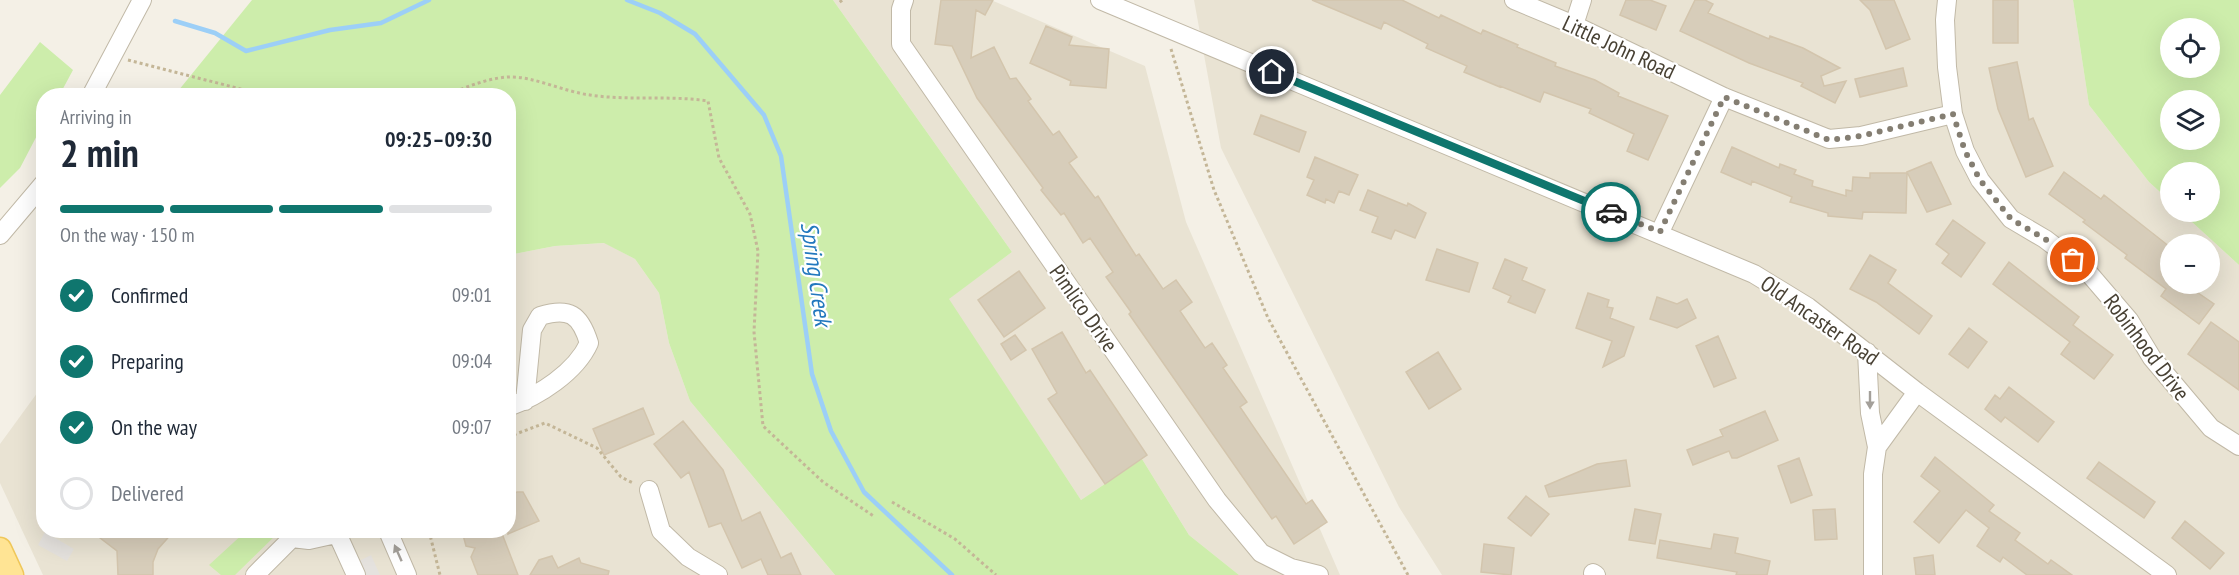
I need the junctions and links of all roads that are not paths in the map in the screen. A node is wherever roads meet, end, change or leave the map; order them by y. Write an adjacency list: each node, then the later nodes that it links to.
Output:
1 (142, 0): 8 (street)
2 (904, 0): 29 (street, Pimlico Drive)
3 (1100, 0): 12 (street, Old Ancaster Road)
4 (1514, 0): 7 (street, Little John Road)
5 (1582, 0): 7 (street)
6 (1947, 0): 10 (street, Robinhood Drive)
7 (1574, 25): 9 (street, Little John Road)
8 (96, 88)
9 (1724, 97): 10 (street, Little John Road); 12 (street)
10 (1953, 114): 17 (street, Robinhood Drive)
11 (36, 196): 13 (street)
12 (1660, 232): 14 (street, Old Ancaster Road)
13 (0, 236)
14 (1868, 352): 15 (street, Old Ancaster Road); 18 (street, one-way to 18)
15 (1917, 392): 18 (street); 31 (street, Old Ancaster Road)
16 (517, 404): 16 (street)
17 (2239, 446)
18 (1877, 447): 30 (street)
19 (649, 490): 28 (street)
20 (291, 538): 25 (street)
21 (331, 538): 26 (street)
22 (391, 538): 27 (street, one-way to 22)
23 (0, 549): 24 (main road)
24 (12, 575)
25 (255, 575)
26 (356, 575)
27 (407, 575)
28 (718, 575)
29 (1319, 575)
30 (1873, 575)
31 (2167, 575)

